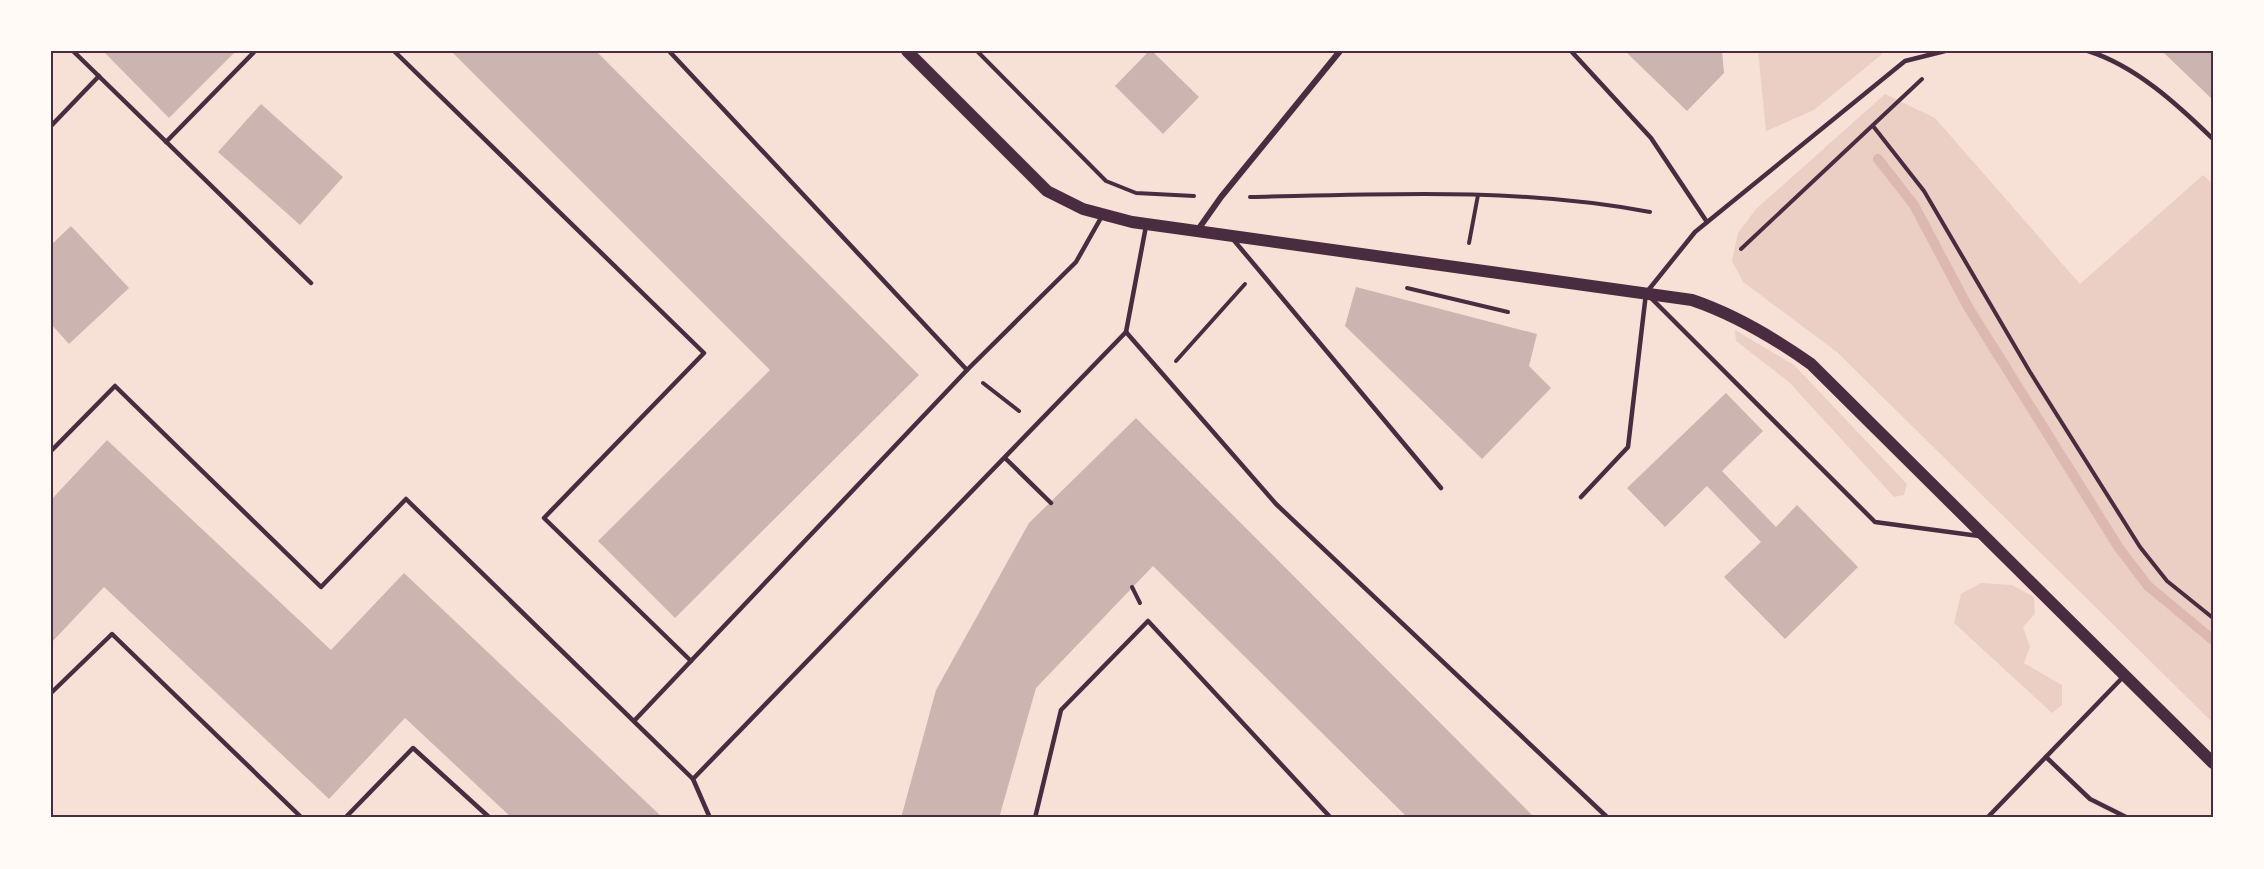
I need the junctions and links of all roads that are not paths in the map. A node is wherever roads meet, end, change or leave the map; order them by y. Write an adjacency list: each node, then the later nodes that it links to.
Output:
1 (73, 51): 10 (lane)
2 (255, 51): 13 (lane)
3 (394, 51): 29 (lane)
4 (669, 51): 22 (lane)
5 (907, 51): 14 (main road)
6 (1340, 51): 17 (street)
7 (1571, 51): 15 (lane)
8 (1945, 51): 15 (lane)
9 (2088, 51): 12 (lane)
10 (99, 76): 11 (lane); 13 (lane)
11 (51, 126)
12 (2213, 139)
13 (166, 142): 19 (lane)
14 (1102, 216): 16 (main road); 22 (lane)
15 (1707, 222): 20 (lane)
16 (1147, 224): 17 (main road); 21 (lane)
17 (1197, 231): 18 (main road)
18 (1230, 236): 20 (main road); 25 (lane)
19 (311, 283)
20 (1646, 293): 26 (lane); 28 (main road); 28 (lane)
21 (1126, 332): 24 (lane); 42 (lane)
22 (967, 370): 29 (lane)
23 (51, 451): 32 (lane)
24 (1005, 458): 27 (lane); 35 (lane)
25 (1441, 488)
26 (1581, 497)
27 (1051, 503)
28 (1984, 536): 30 (main road)
29 (691, 661): 32 (lane)
30 (2124, 676): 33 (lane); 34 (main road)
31 (51, 693): 36 (lane)
32 (634, 722): 35 (lane)
33 (2046, 757): 43 (lane); 44 (lane)
34 (2213, 763)
35 (693, 779): 39 (lane)
36 (302, 818)
37 (345, 818): 38 (lane)
38 (490, 818)
39 (710, 818)
40 (1035, 818): 41 (lane)
41 (1331, 818)
42 (1608, 818)
43 (1987, 818)
44 (2128, 818)

